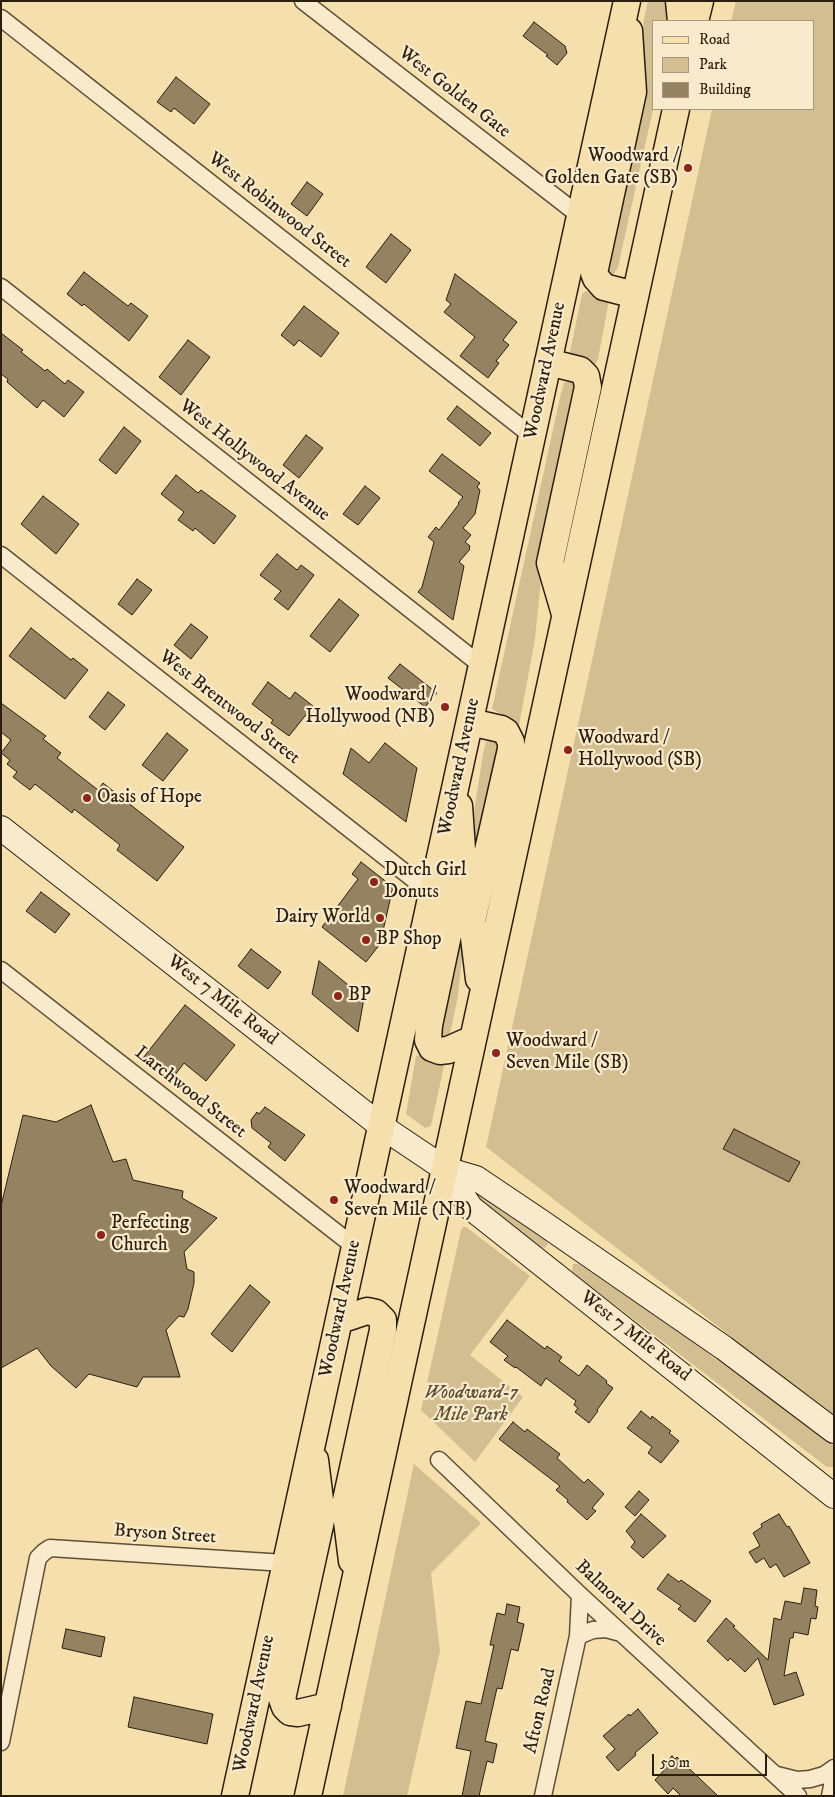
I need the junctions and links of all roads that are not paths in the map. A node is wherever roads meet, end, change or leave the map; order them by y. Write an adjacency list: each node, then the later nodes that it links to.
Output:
1 (303, 1): 9 (street, West Golden Gate)
2 (679, 1): 6 (main road)
3 (700, 1): 7 (main road)
4 (627, 2): 9 (main road, Woodward Avenue); 11 (main road)
5 (1, 18): 13 (street, West Robinwood Street)
6 (681, 20)
7 (695, 20)
8 (676, 110): 11 (main road)
9 (580, 216): 12 (main road, Woodward Avenue)
10 (1, 287): 16 (street, West Hollywood Avenue)
11 (635, 296): 15 (main road)
12 (548, 362): 13 (main road, Woodward Avenue); 15 (main road)
13 (532, 436): 16 (main road, Woodward Avenue)
14 (1, 556): 20 (street, West Brentwood Street)
15 (566, 617): 22 (main road)
16 (482, 666): 17 (main road, Woodward Avenue)
17 (470, 722): 18 (main road, Woodward Avenue); 22 (main road)
18 (457, 780): 20 (main road, Woodward Avenue); 23 (main road)
19 (1, 828): 24 (main road, West 7 Mile Road)
20 (431, 893): 24 (main road, Woodward Avenue)
21 (1, 970): 27 (street, Larchwood Street)
22 (482, 1000): 23 (main road)
23 (473, 1040): 25 (main road)
24 (381, 1126): 25 (main road, West 7 Mile Road); 27 (main road, Woodward Avenue)
25 (445, 1169): 26 (main road, West 7 Mile Road); 28 (main road, West 7 Mile Road); 35 (main road)
26 (567, 1240): 28 (main road); 30 (main road, West 7 Mile Road)
27 (355, 1247): 29 (main road, Woodward Avenue)
28 (551, 1271): 33 (main road, West 7 Mile Road)
29 (340, 1320): 31 (main road, Woodward Avenue); 35 (main road)
30 (834, 1431)
31 (313, 1439): 34 (main road, Woodward Avenue); 39 (main road)
32 (440, 1460): 36 (street, Balmoral Drive)
33 (833, 1494)
34 (286, 1563): 40 (street, Bryson Street); 44 (main road, Woodward Avenue)
35 (355, 1582): 39 (main road)
36 (580, 1595): 37 (street, Balmoral Drive); 38 (street, Afton Road)
37 (623, 1634): 38 (street); 42 (street, Balmoral Drive)
38 (578, 1636): 46 (street, Afton Road)
39 (328, 1706): 45 (main road)
40 (1, 1742)
41 (834, 1768): 42 (street)
42 (776, 1775): 47 (street, Balmoral Drive)
43 (834, 1776): 48 (street)
44 (235, 1796)
45 (308, 1796)
46 (543, 1796)
47 (798, 1796)
48 (830, 1796)

